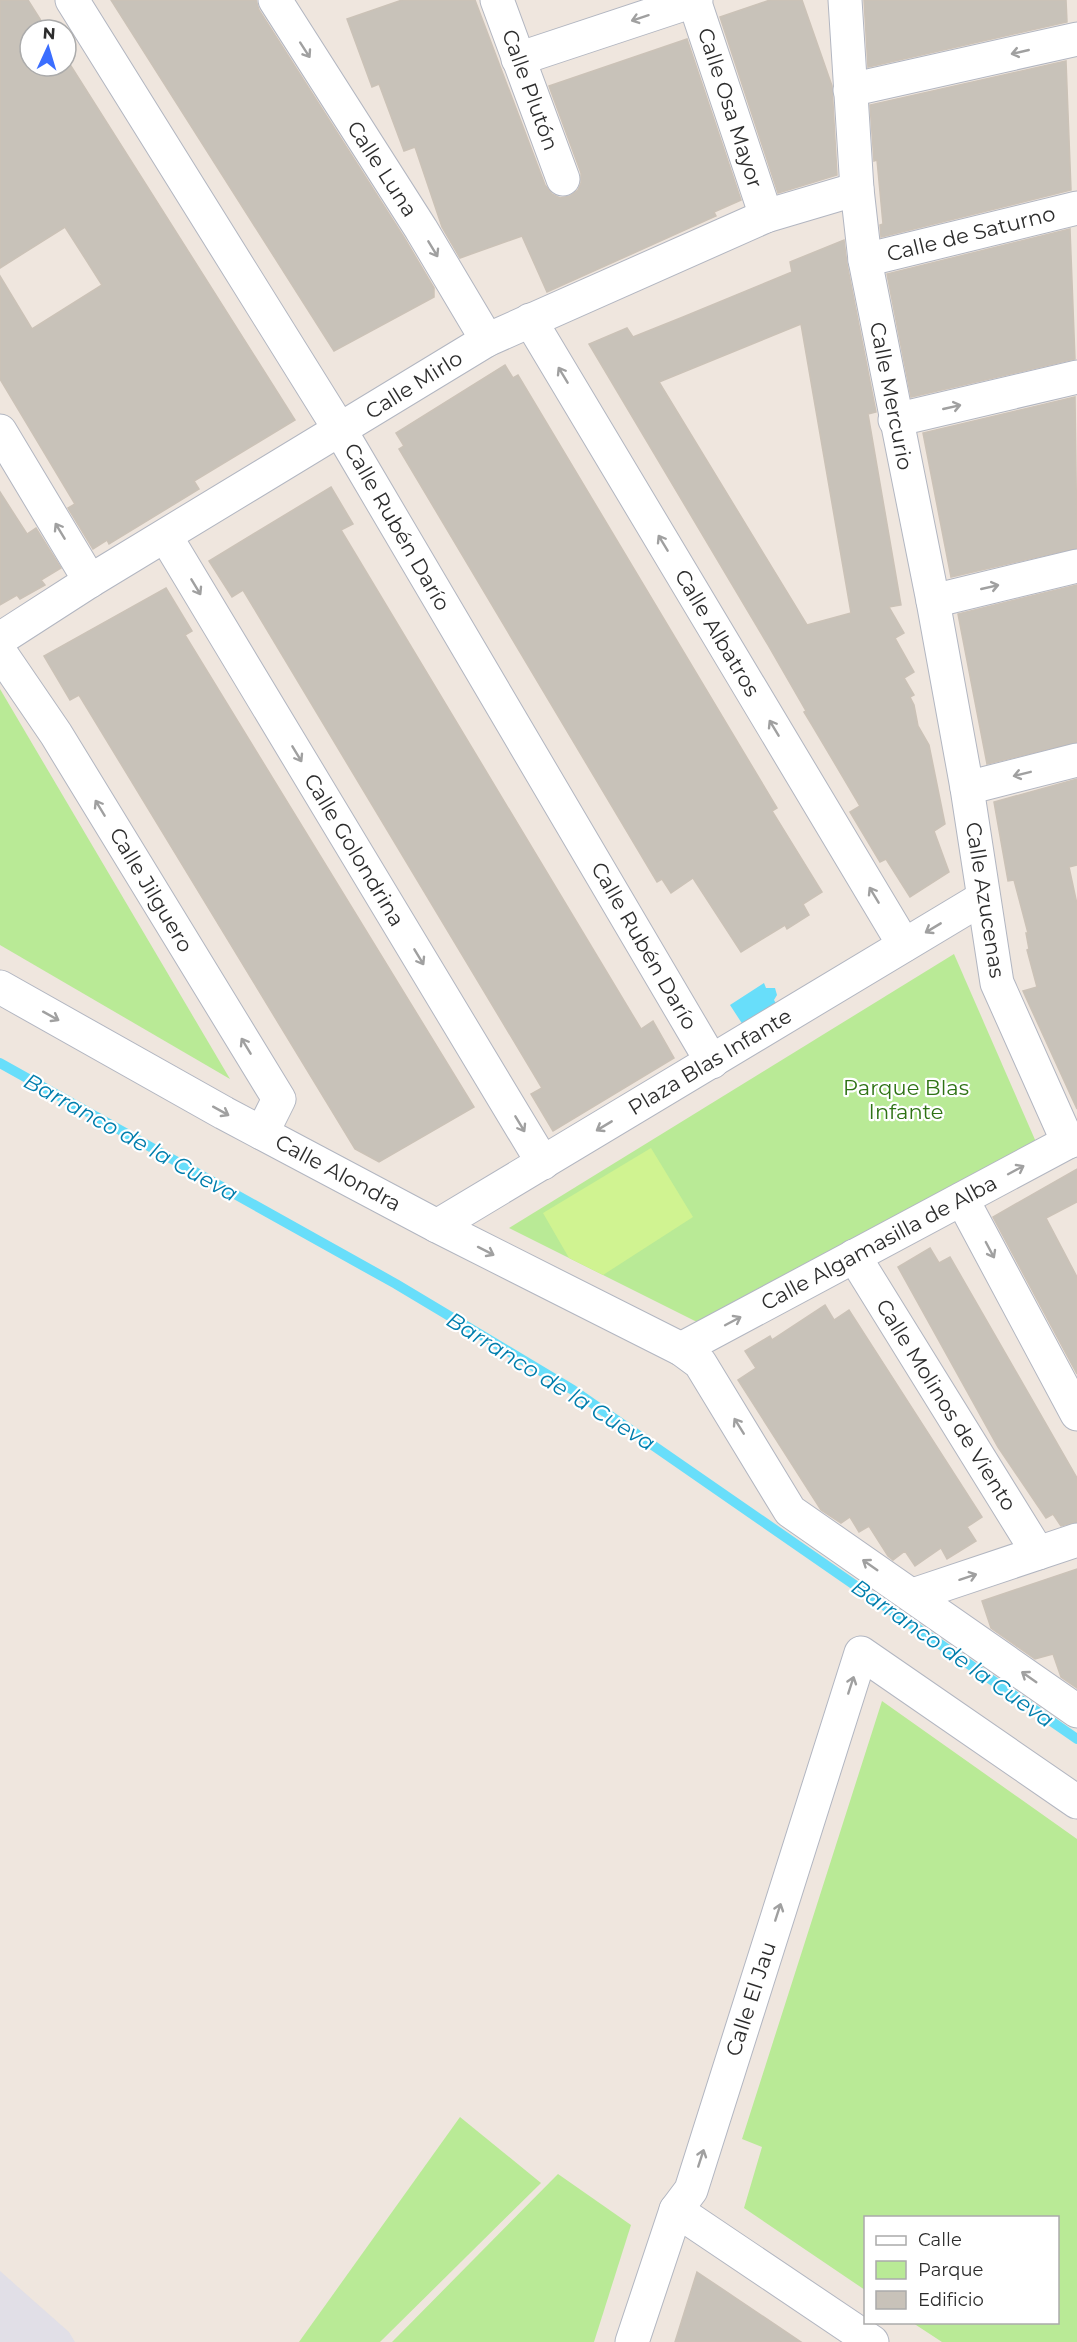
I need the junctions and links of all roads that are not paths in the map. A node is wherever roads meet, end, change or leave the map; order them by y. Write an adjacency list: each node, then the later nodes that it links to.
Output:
1 (72, 0): 18 (street, Calle Rubén Darío)
2 (275, 0): 15 (street, Calle Luna, one-way to 15)
3 (497, 0): 7 (street, Calle Plutón)
4 (695, 0): 7 (street, one-way to 7); 12 (street, Calle Osa Mayor)
5 (845, 0): 8 (street, Calle Mercurio)
6 (1077, 39): 8 (street, one-way to 8)
7 (518, 59): 9 (street, Calle Plutón)
8 (850, 90): 10 (street, Calle Mercurio)
9 (563, 179)
10 (857, 189): 12 (street, Calle Mirlo); 13 (street, Calle Mercurio)
11 (1077, 208): 13 (street, Calle de Saturno)
12 (766, 216): 14 (street, Calle Mirlo)
13 (865, 260): 17 (street, Calle Mercurio)
14 (530, 320): 15 (street, Calle Mirlo); 29 (street, Calle Albatros, one-way to 14)
15 (487, 340): 18 (street, Calle Mirlo)
16 (1077, 377): 17 (street, one-way to 16)
17 (896, 420): 23 (street, Calle Mercurio)
18 (340, 430): 20 (street, Calle Mirlo); 31 (street, Calle Rubén Darío)
19 (0, 431): 22 (street, one-way to 19)
20 (166, 537): 22 (street, Calle Mirlo); 34 (street, Calle Golondrina, one-way to 34)
21 (1077, 566): 23 (street, one-way to 21)
22 (90, 581): 24 (street, Calle Mirlo)
23 (933, 601): 27 (street, Calle Mercurio)
24 (0, 639)
25 (0, 652): 32 (street, Calle Jilguero, one-way to 25)
26 (1077, 760): 27 (street, one-way to 27)
27 (967, 788): 28 (street, Calle Azucenas)
28 (983, 898): 29 (street, Plaza Blas Infante, one-way to 29); 33 (street, Calle Azucenas)
29 (904, 945): 31 (street, Plaza Blas Infante)
30 (0, 987): 32 (street, Calle Alondra, one-way to 32)
31 (711, 1062): 34 (street, Plaza Blas Infante, one-way to 34)
32 (262, 1133): 36 (street, Calle Alondra)
33 (1073, 1140): 35 (street, Calle Algamasilla de Alba, one-way to 33)
34 (543, 1163): 36 (street, Plaza Blas Infante)
35 (962, 1199): 37 (street, Calle Algamasilla de Alba); 39 (street, one-way to 39)
36 (437, 1226): 38 (street, Calle Alondra, one-way to 38)
37 (854, 1256): 38 (street, Calle Algamasilla de Alba, one-way to 37); 41 (street, Calle Molinos de Viento)
38 (681, 1349): 42 (street, Calle Alondra, one-way to 38)
39 (1077, 1414)
40 (1077, 1540): 41 (street)
41 (1038, 1553): 42 (street, one-way to 41)
42 (913, 1595): 43 (street, Calle Alondra, one-way to 42)
43 (1076, 1709)
44 (1077, 1802): 45 (street, Calle El Jau, one-way to 44)
45 (676, 2210): 46 (street, Calle El Jau); 47 (street)
46 (632, 2342)
47 (872, 2342)

